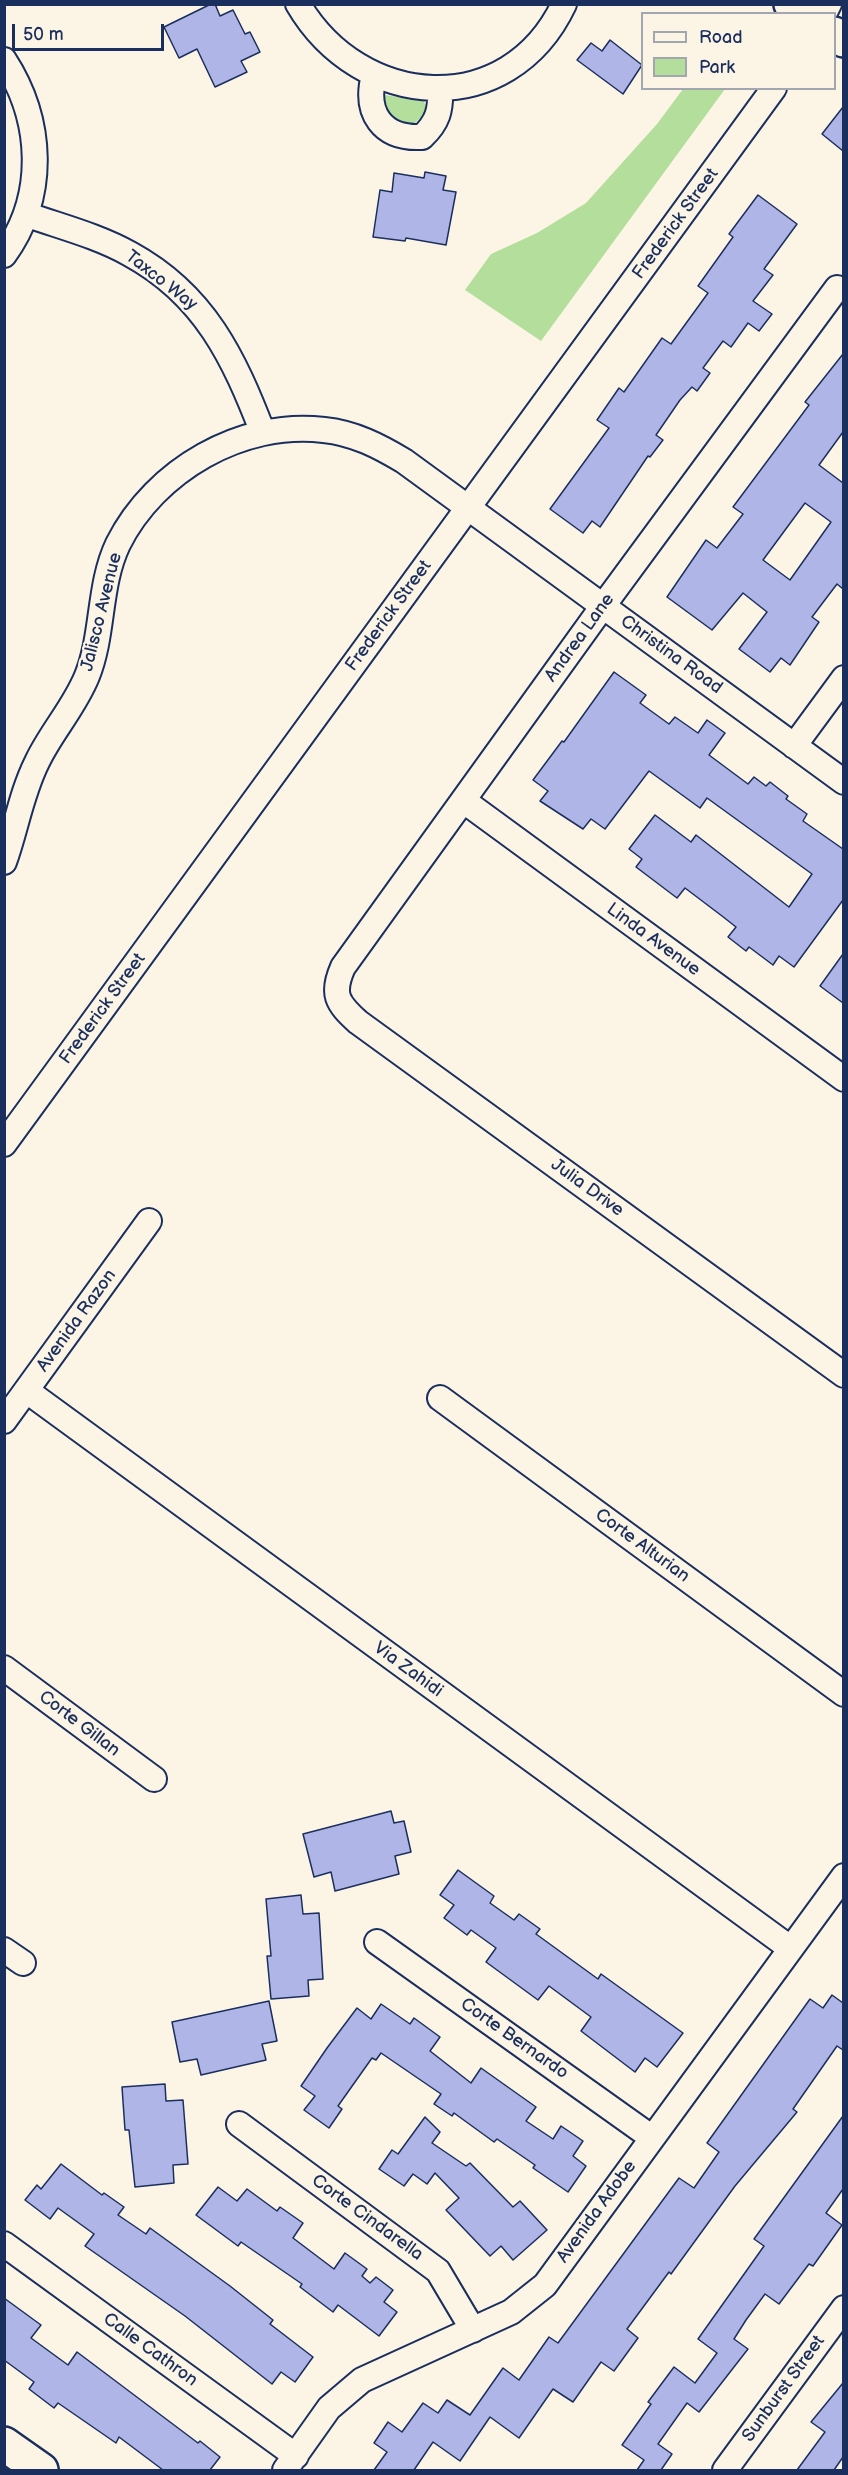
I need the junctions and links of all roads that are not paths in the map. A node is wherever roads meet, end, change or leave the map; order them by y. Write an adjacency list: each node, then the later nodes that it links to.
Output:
1 (298, 4): 4 (street)
2 (564, 4): 5 (street)
3 (4, 60): 7 (street)
4 (374, 75): 5 (street); 5 (street)
5 (440, 89)
6 (773, 90): 11 (street, Frederick Street)
7 (28, 215): 8 (street); 10 (street, Taxco Way)
8 (4, 255)
9 (837, 288): 12 (street, Andrea Lane)
10 (263, 433): 11 (street, Jalisco Avenue); 17 (street, Jalisco Avenue)
11 (469, 507): 12 (street, Christina Road); 20 (street, Frederick Street)
12 (603, 606): 14 (street, Christina Road); 16 (street, Andrea Lane)
13 (843, 678): 14 (street)
14 (794, 746): 15 (street, Christina Road)
15 (843, 782)
16 (464, 801): 18 (street, Andrea Lane); 19 (street, Linda Avenue)
17 (4, 862)
18 (337, 995): 22 (street, Julia Drive)
19 (843, 1079)
20 (4, 1144)
21 (148, 1221): 23 (street, Avenida Razon)
22 (843, 1375)
23 (27, 1391): 25 (street, Avenida Razon); 31 (street, Via Zahidi)
24 (440, 1398): 27 (street, Corte Alturian)
25 (4, 1421)
26 (4, 1668): 28 (street, Corte Gillan)
27 (843, 1694)
28 (154, 1779)
29 (843, 1876): 31 (street, Avenida Adobe)
30 (377, 1942): 33 (street, Corte Bernardo)
31 (790, 1948): 33 (street, Avenida Adobe)
32 (239, 2124): 36 (street, Corte Cindarella)
33 (651, 2137): 36 (street, Avenida Adobe)
34 (4, 2244): 38 (street, Calle Cathron)
35 (843, 2308): 40 (street, Sunburst Street)
36 (473, 2330): 38 (street, Avenida Adobe)
37 (4, 2444): 39 (street)
38 (290, 2463)
39 (41, 2470)
40 (724, 2470)

